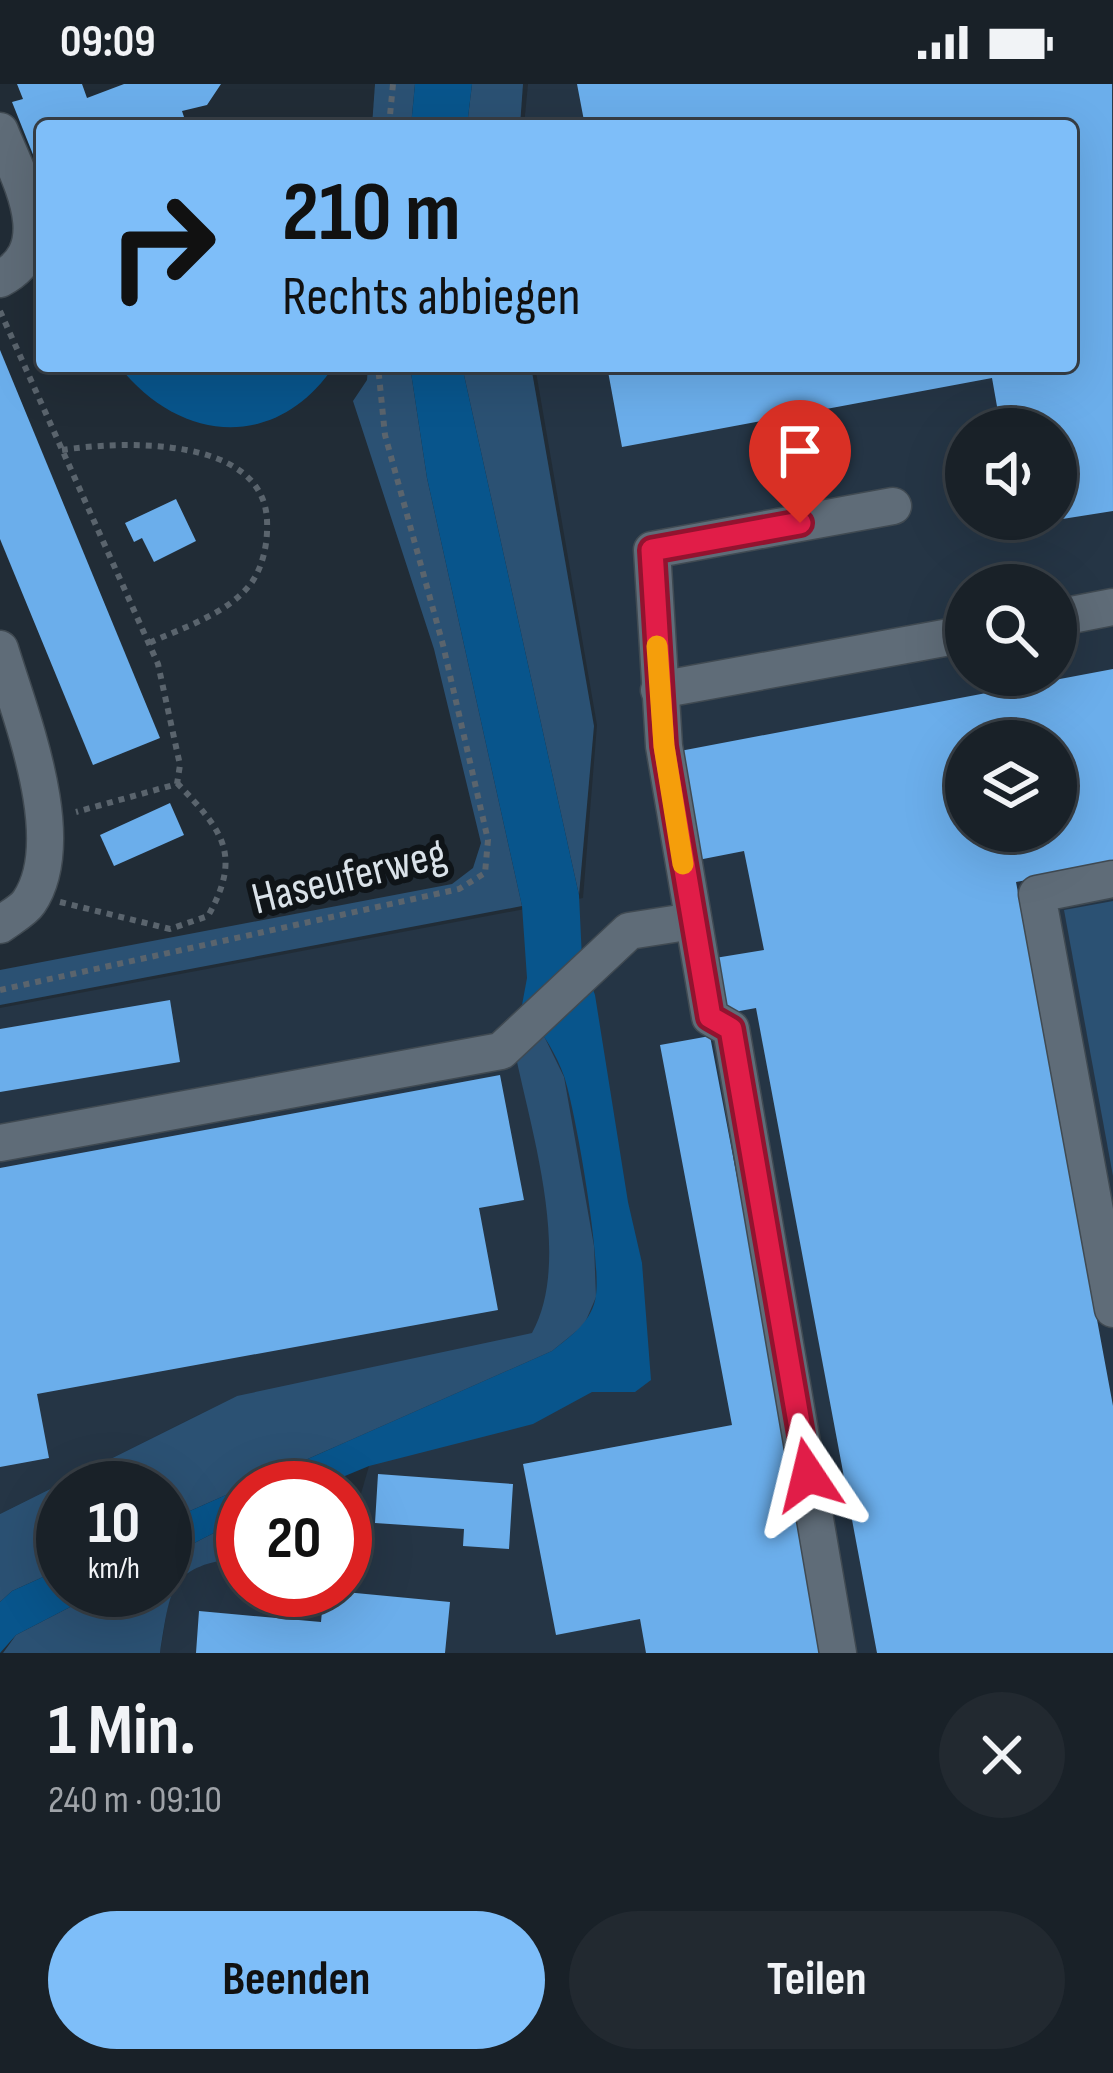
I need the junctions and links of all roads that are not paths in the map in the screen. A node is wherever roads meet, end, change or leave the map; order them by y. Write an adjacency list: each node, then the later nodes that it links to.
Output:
1 (0, 130): 2 (lane)
2 (0, 279)
3 (893, 506): 8 (lane)
4 (1113, 607): 5 (lane)
5 (1077, 613)
6 (945, 638): 8 (lane)
7 (0, 649): 11 (lane)
8 (659, 690): 10 (lane)
9 (1113, 879): 13 (lane)
10 (693, 920): 12 (lane); 15 (lane)
11 (0, 925)
12 (0, 1143)
13 (1107, 1240): 14 (lane)
14 (1113, 1309)
15 (838, 1653)

